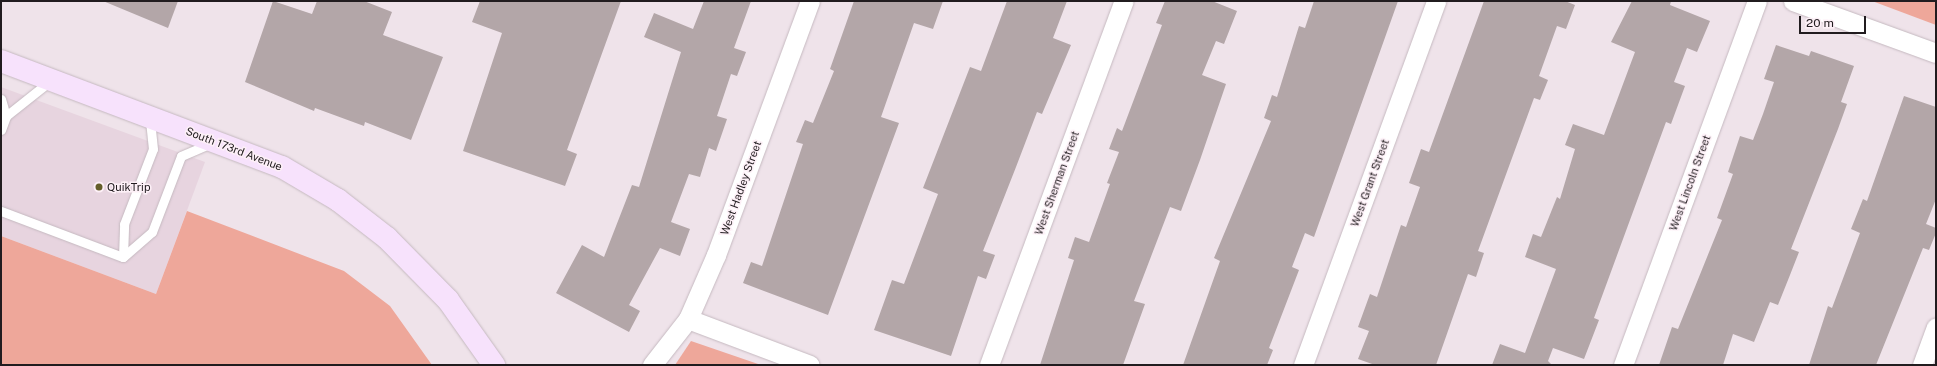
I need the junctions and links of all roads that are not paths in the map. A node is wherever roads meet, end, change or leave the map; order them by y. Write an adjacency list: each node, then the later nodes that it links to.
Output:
1 (810, 1): 16 (street, West Hadley Street)
2 (1124, 1): 21 (street, West Sherman Street)
3 (1436, 1): 22 (street, West Grant Street)
4 (1758, 1): 23 (street, West Lincoln Street)
5 (1793, 1): 6 (street)
6 (1936, 53)
7 (1, 61): 8 (street, South 173rd Avenue)
8 (52, 80): 10 (lane); 11 (street, South 173rd Avenue)
9 (1, 99): 10 (lane)
10 (6, 116): 12 (lane)
11 (150, 117): 13 (street, South 173rd Avenue); 15 (lane)
12 (1, 130)
13 (215, 142): 15 (lane); 18 (street, South 173rd Avenue)
14 (1, 211): 15 (lane)
15 (124, 257)
16 (688, 319): 19 (street, West Hadley Street); 20 (street)
17 (1936, 327): 24 (street)
18 (494, 365)
19 (652, 365)
20 (810, 365)
21 (989, 365)
22 (1303, 365)
23 (1623, 365)
24 (1922, 365)

